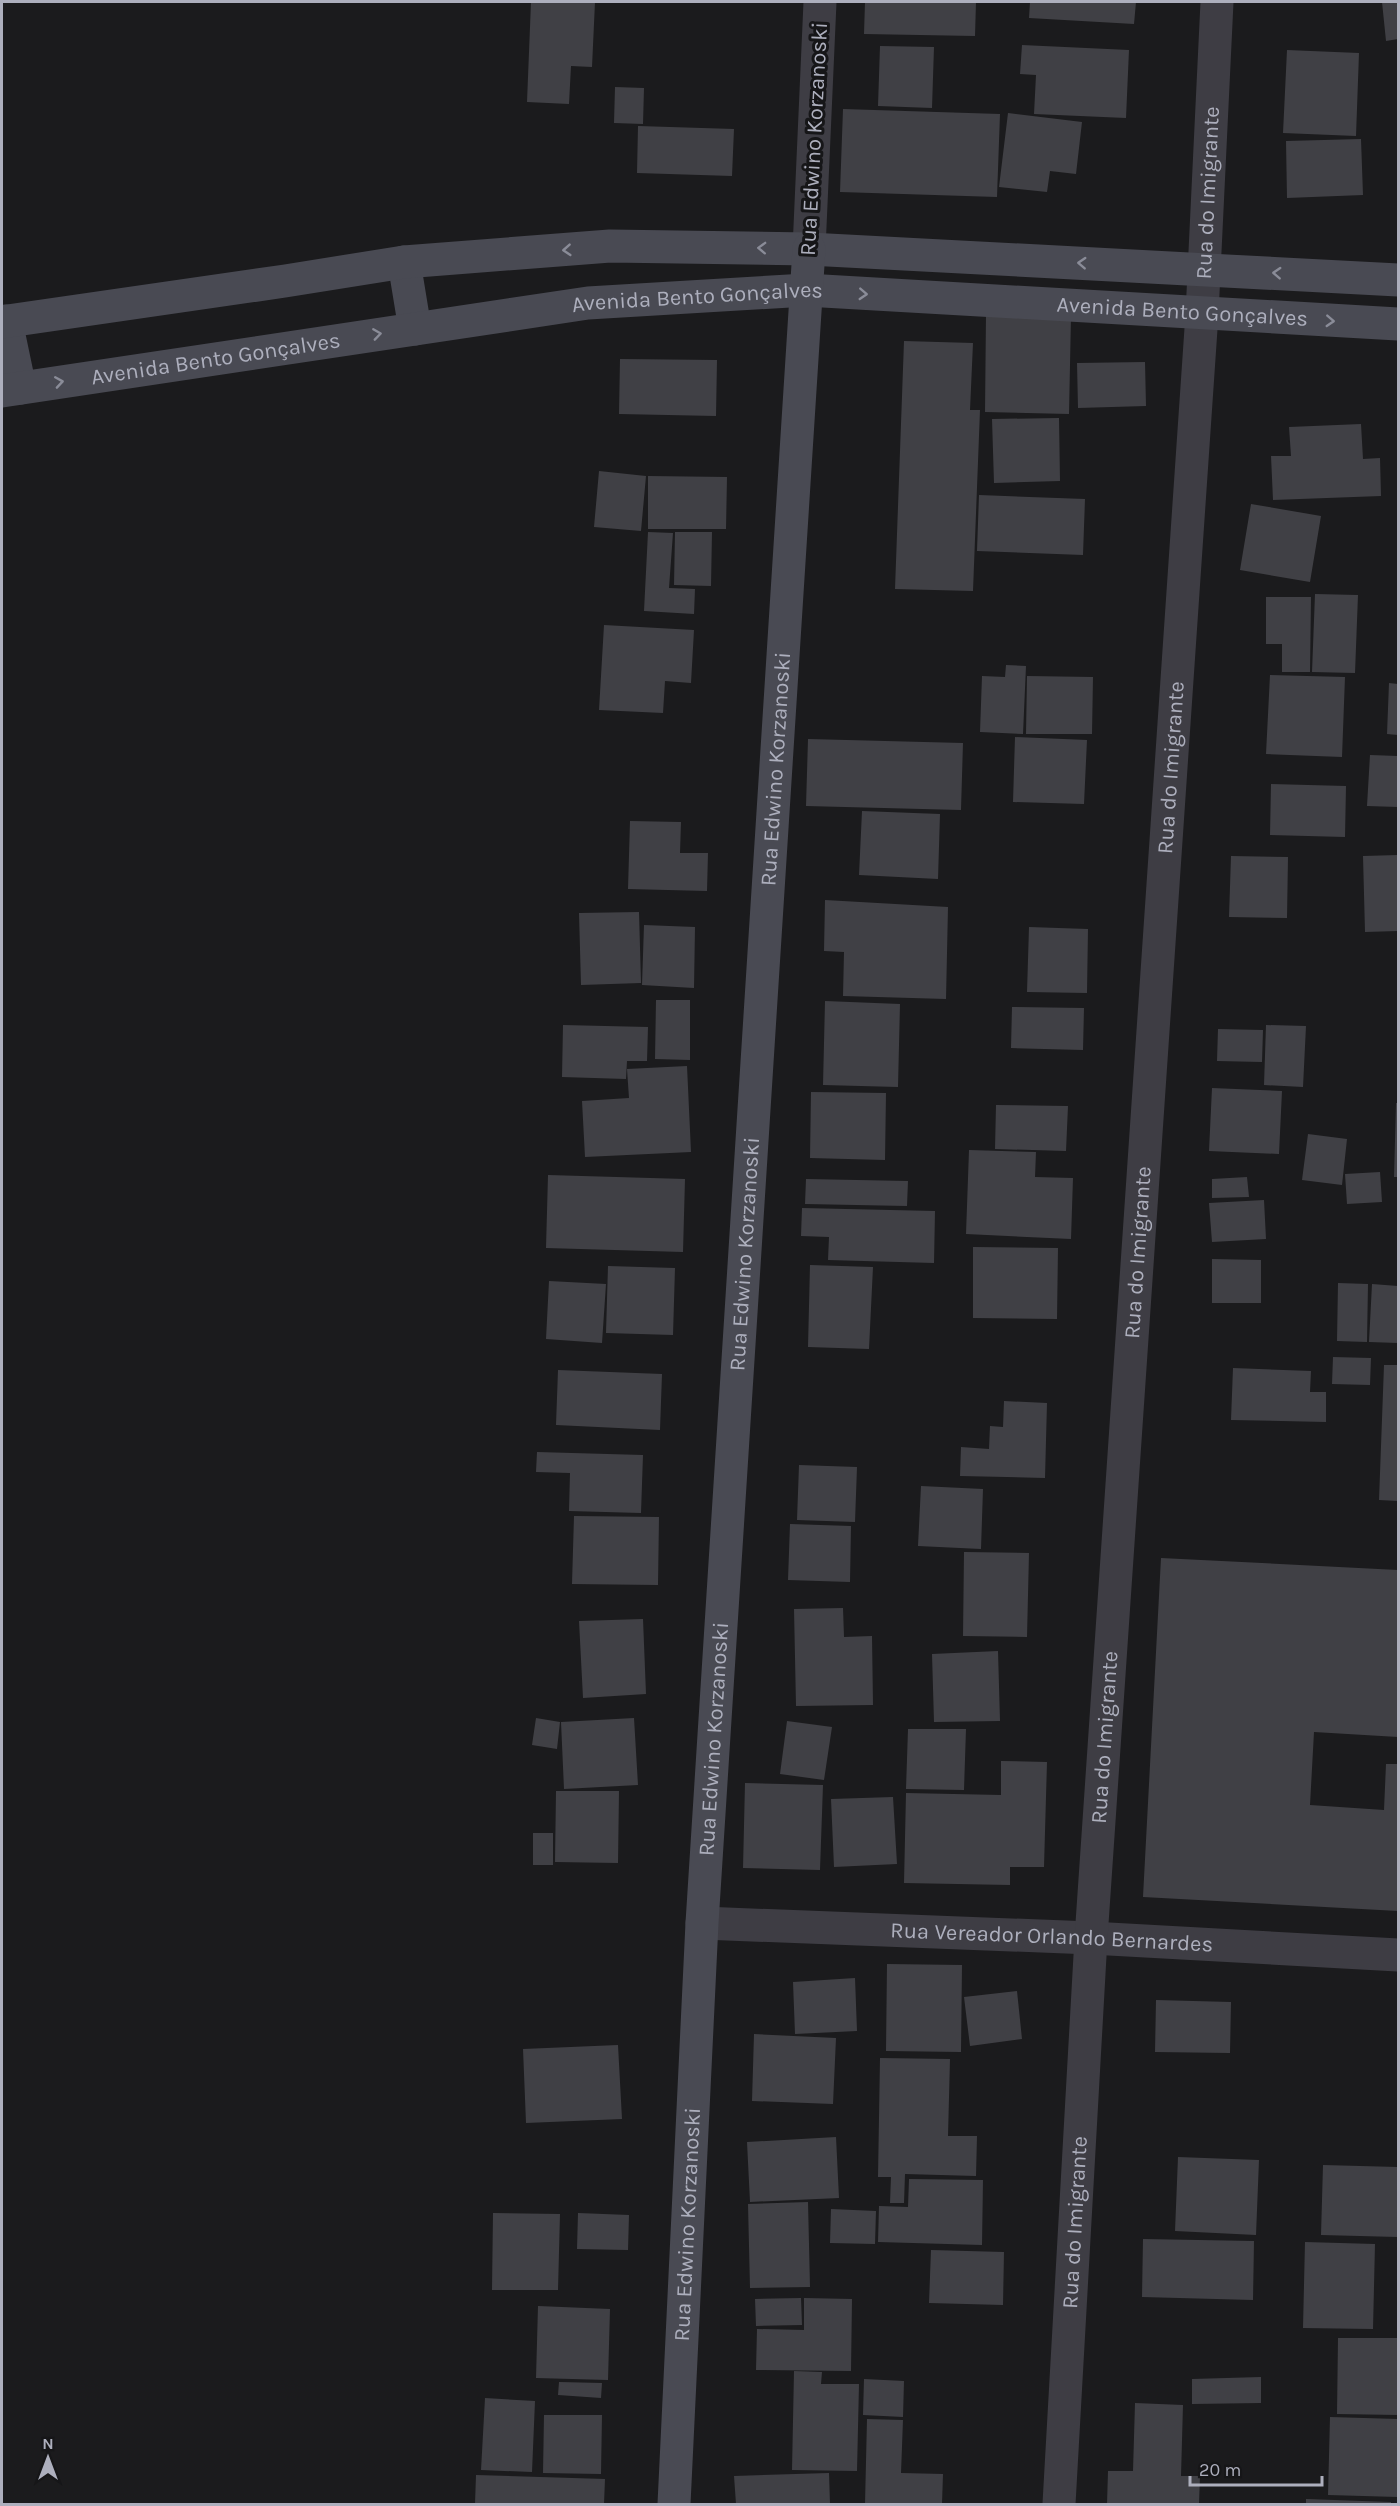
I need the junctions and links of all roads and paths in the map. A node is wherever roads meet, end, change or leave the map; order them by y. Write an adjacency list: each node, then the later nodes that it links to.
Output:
1 (820, 2): 3 (street, Rua Edwino Korzanoski)
2 (1217, 2): 5 (street, Rua do Imigrante)
3 (809, 249): 4 (main road, Avenida Bento Gonçalves, one-way to 4); 5 (main road, Avenida Bento Gonçalves, one-way to 3); 7 (main road, Rua Edwino Korzanoski)
4 (404, 262): 9 (main road, Avenida Bento Gonçalves); 11 (main road)
5 (1203, 269): 6 (main road, Avenida Bento Gonçalves, one-way to 5); 8 (street, Rua do Imigrante)
6 (1398, 280)
7 (806, 290): 8 (main road, Avenida Bento Gonçalves, one-way to 8); 11 (main road, Avenida Bento Gonçalves); 13 (main road, Rua Edwino Korzanoski)
8 (1202, 314): 10 (main road, Avenida Bento Gonçalves, one-way to 10); 14 (street, Rua do Imigrante)
9 (4, 321): 12 (main road)
10 (1398, 324)
11 (415, 329): 12 (main road, Avenida Bento Gonçalves, one-way to 11)
12 (11, 389)
13 (702, 1923): 14 (street, Rua Vereador Orlando Bernardes); 16 (main road, Rua Edwino Korzanoski)
14 (1090, 1938): 15 (street, Rua Vereador Orlando Bernardes); 17 (street, Rua do Imigrante)
15 (1398, 1955)
16 (674, 2505)
17 (1059, 2505)

